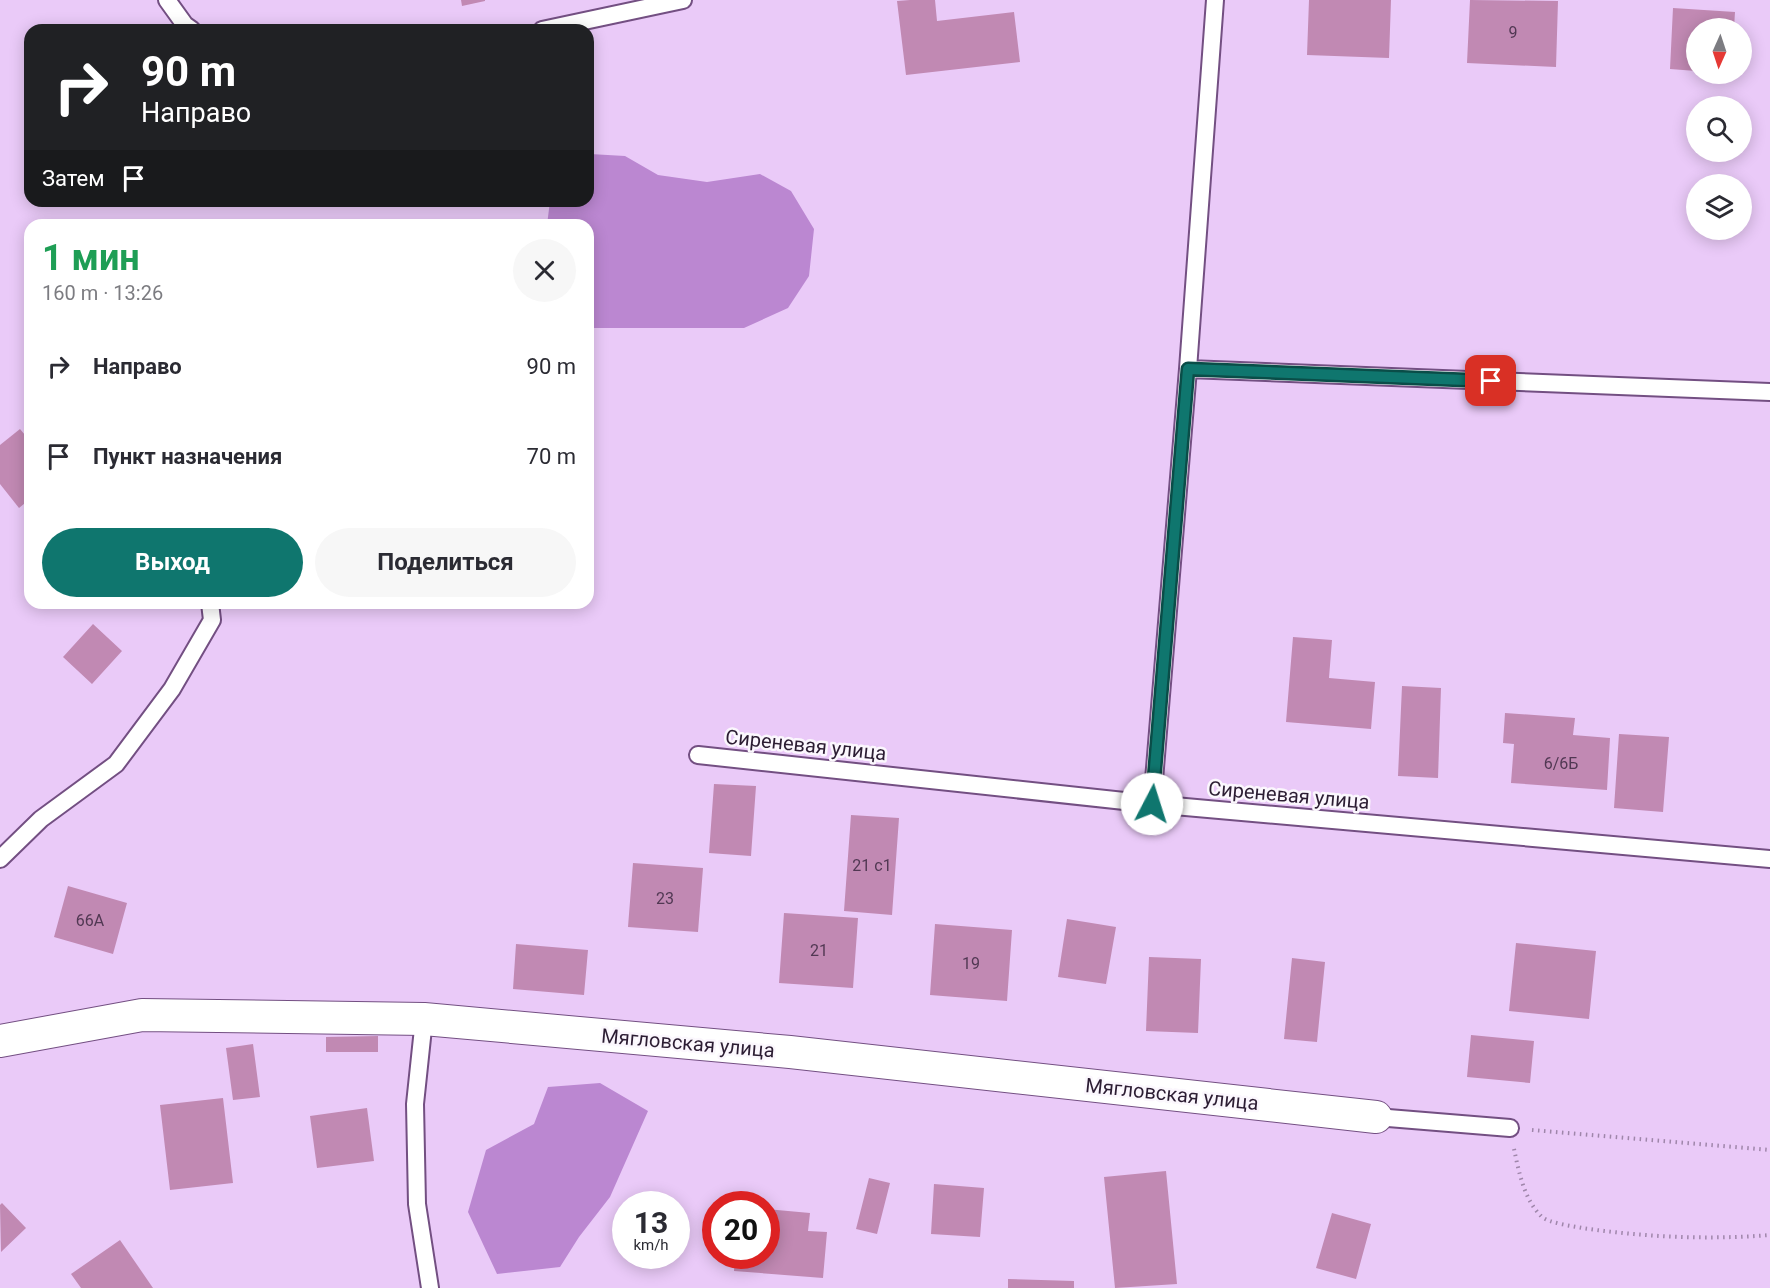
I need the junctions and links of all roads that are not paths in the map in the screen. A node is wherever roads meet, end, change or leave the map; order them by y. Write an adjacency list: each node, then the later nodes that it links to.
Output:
1 (167, 0): 4 (lane)
2 (683, 0): 5 (lane)
3 (1215, 0): 6 (lane)
4 (184, 24)
5 (570, 24)
6 (1188, 369): 7 (lane); 10 (lane)
7 (1770, 392)
8 (211, 609): 11 (lane)
9 (698, 755): 10 (lane, Сиреневая улица)
10 (1152, 804): 12 (lane, Сиреневая улица)
11 (0, 859)
12 (1770, 860)
13 (424, 1019): 14 (street, Мягловская улица); 15 (street, Мягловская улица); 17 (lane)
14 (0, 1041)
15 (1376, 1117): 16 (lane)
16 (1510, 1128)
17 (430, 1288)

